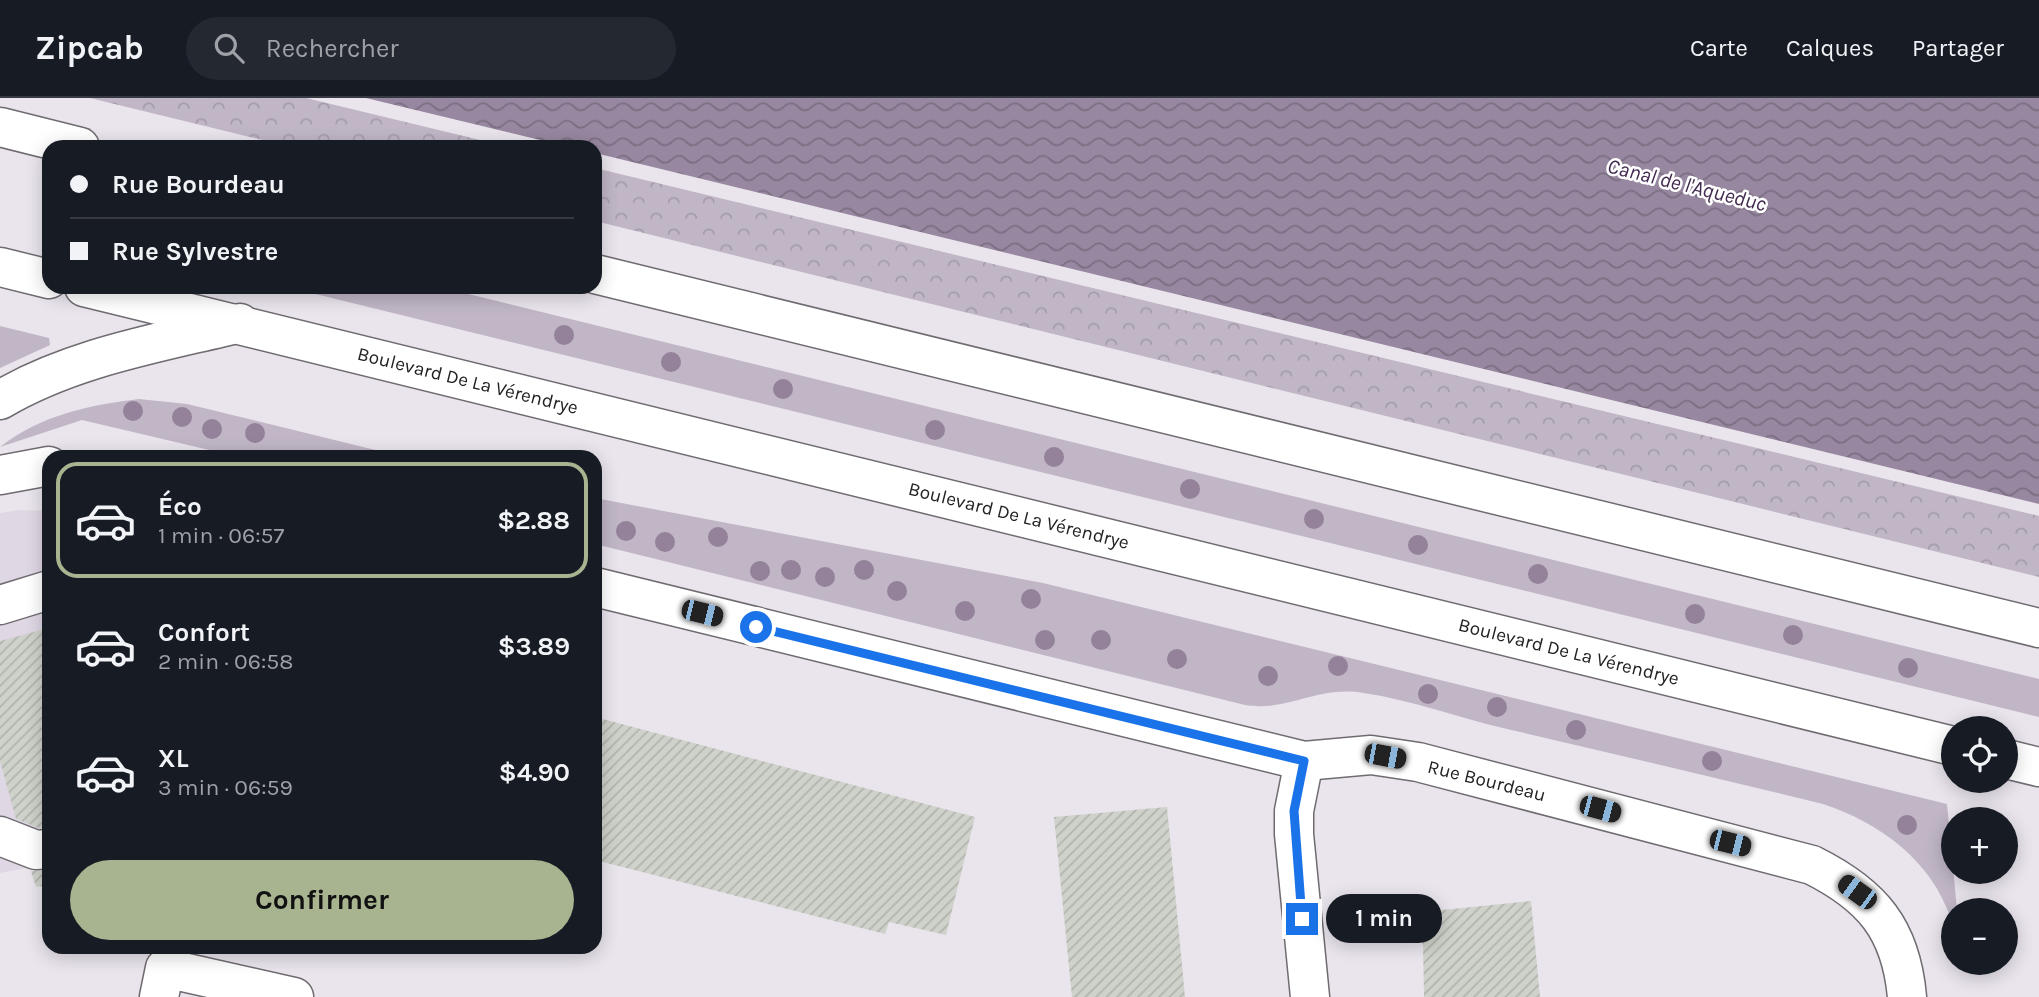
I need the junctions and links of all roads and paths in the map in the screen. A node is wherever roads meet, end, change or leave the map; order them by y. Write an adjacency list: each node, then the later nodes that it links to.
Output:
1 (0, 127): 2 (main road)
2 (52, 140)
3 (0, 267): 5 (main road)
4 (602, 276): 14 (main road)
5 (42, 277)
6 (114, 294): 7 (main road, Boulevard De La Vérendrye)
7 (240, 323): 8 (main road); 15 (main road, Boulevard De La Vérendrye)
8 (0, 400)
9 (42, 467): 10 (main road)
10 (0, 475)
11 (602, 589): 16 (main road, Rue Bourdeau)
12 (42, 592): 13 (main road)
13 (0, 605)
14 (2039, 628)
15 (1941, 743)
16 (1304, 761): 23 (main road); 24 (main road, Rue Bourdeau)
17 (2018, 762): 18 (main road)
18 (2039, 768)
19 (0, 836): 20 (main road)
20 (42, 850)
21 (159, 997): 22 (main road)
22 (294, 997)
23 (1310, 997)
24 (1907, 997)

